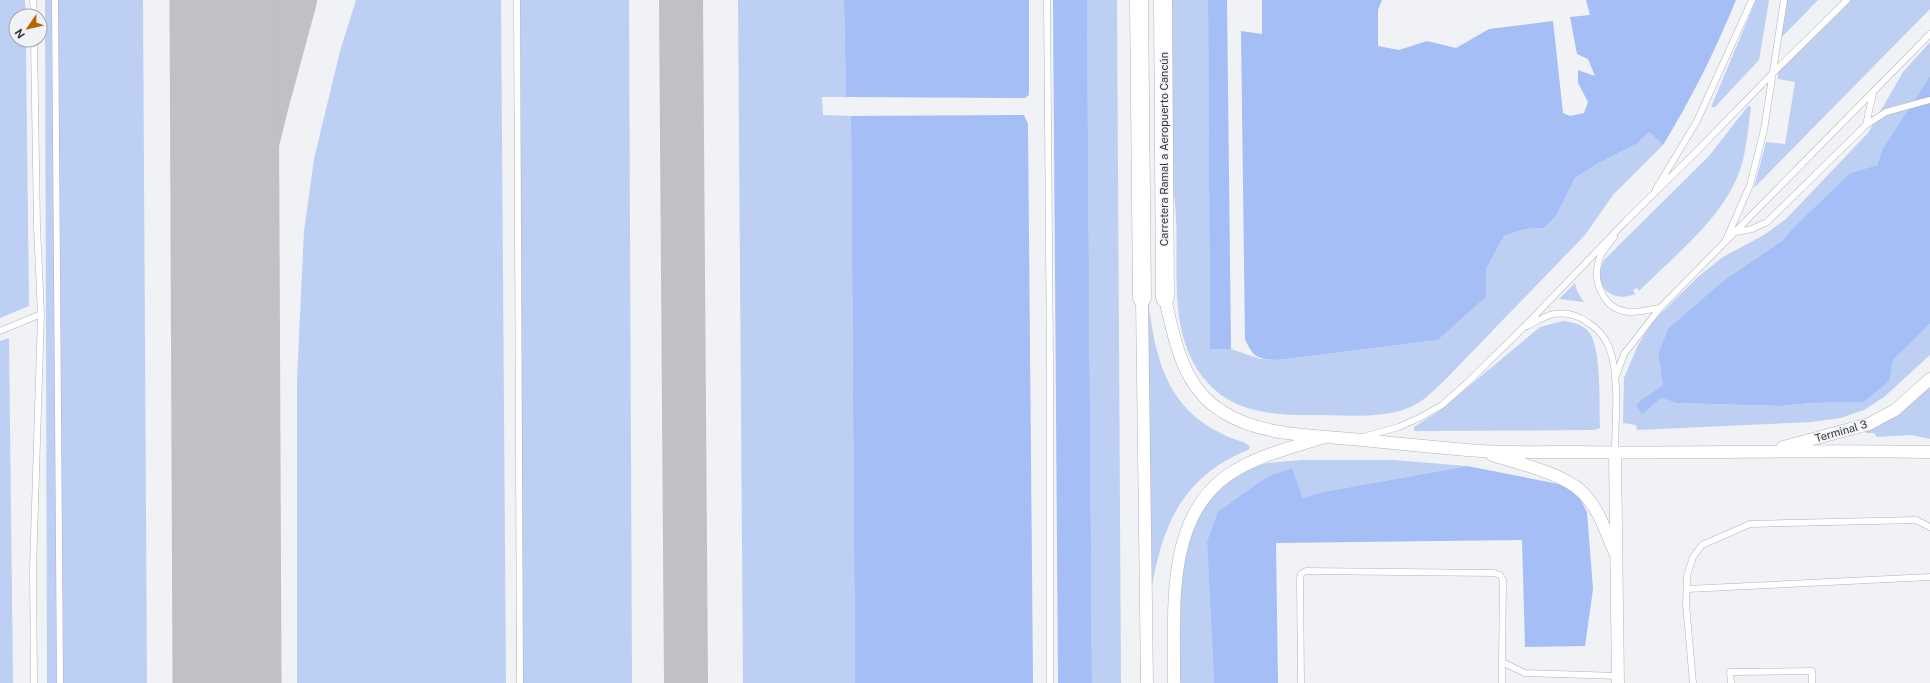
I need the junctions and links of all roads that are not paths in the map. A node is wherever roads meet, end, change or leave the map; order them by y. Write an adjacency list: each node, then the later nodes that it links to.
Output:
1 (55, 0): 40 (lane)
2 (517, 0): 41 (lane)
3 (1047, 0): 42 (lane)
4 (1139, 0): 19 (main road, Carretera Ramal a Aeropuerto Cancún)
5 (1163, 0): 20 (main road, Carretera Ramal a Aeropuerto Cancún)
6 (1752, 0): 15 (lane)
7 (1784, 0): 11 (lane)
8 (1847, 0): 11 (lane)
9 (1930, 34): 12 (lane)
10 (34, 48): 22 (lane)
11 (1772, 74): 15 (lane); 18 (lane)
12 (1873, 92): 14 (lane); 17 (lane)
13 (1930, 100): 14 (lane)
14 (1866, 125): 17 (lane)
15 (1651, 198): 16 (lane)
16 (1626, 221): 21 (lane); 23 (lane)
17 (1736, 232): 18 (lane)
18 (1725, 243): 21 (lane)
19 (1142, 298): 43 (street)
20 (1165, 298): 27 (street)
21 (1660, 308): 25 (lane)
22 (41, 314): 24 (lane); 39 (lane)
23 (1524, 327): 25 (lane); 28 (lane)
24 (0, 331)
25 (1615, 379): 32 (lane)
26 (1930, 379): 30 (street, Terminal 3)
27 (1324, 437): 28 (street); 44 (street)
28 (1356, 439): 29 (street)
29 (1482, 451): 32 (street); 34 (street)
30 (1764, 452): 31 (street); 32 (street)
31 (1930, 452)
32 (1615, 453): 34 (street)
33 (1930, 527): 36 (lane)
34 (1617, 559): 38 (street)
35 (1930, 577): 36 (lane)
36 (1687, 589): 47 (lane)
37 (1502, 662): 38 (lane); 45 (lane); 46 (lane)
38 (1619, 681)
39 (34, 683)
40 (60, 683)
41 (520, 683)
42 (1050, 683)
43 (1147, 683)
44 (1174, 683)
45 (1301, 683)
46 (1502, 683)
47 (1693, 683)
48 (1730, 683): 49 (lane)
49 (1812, 683)

